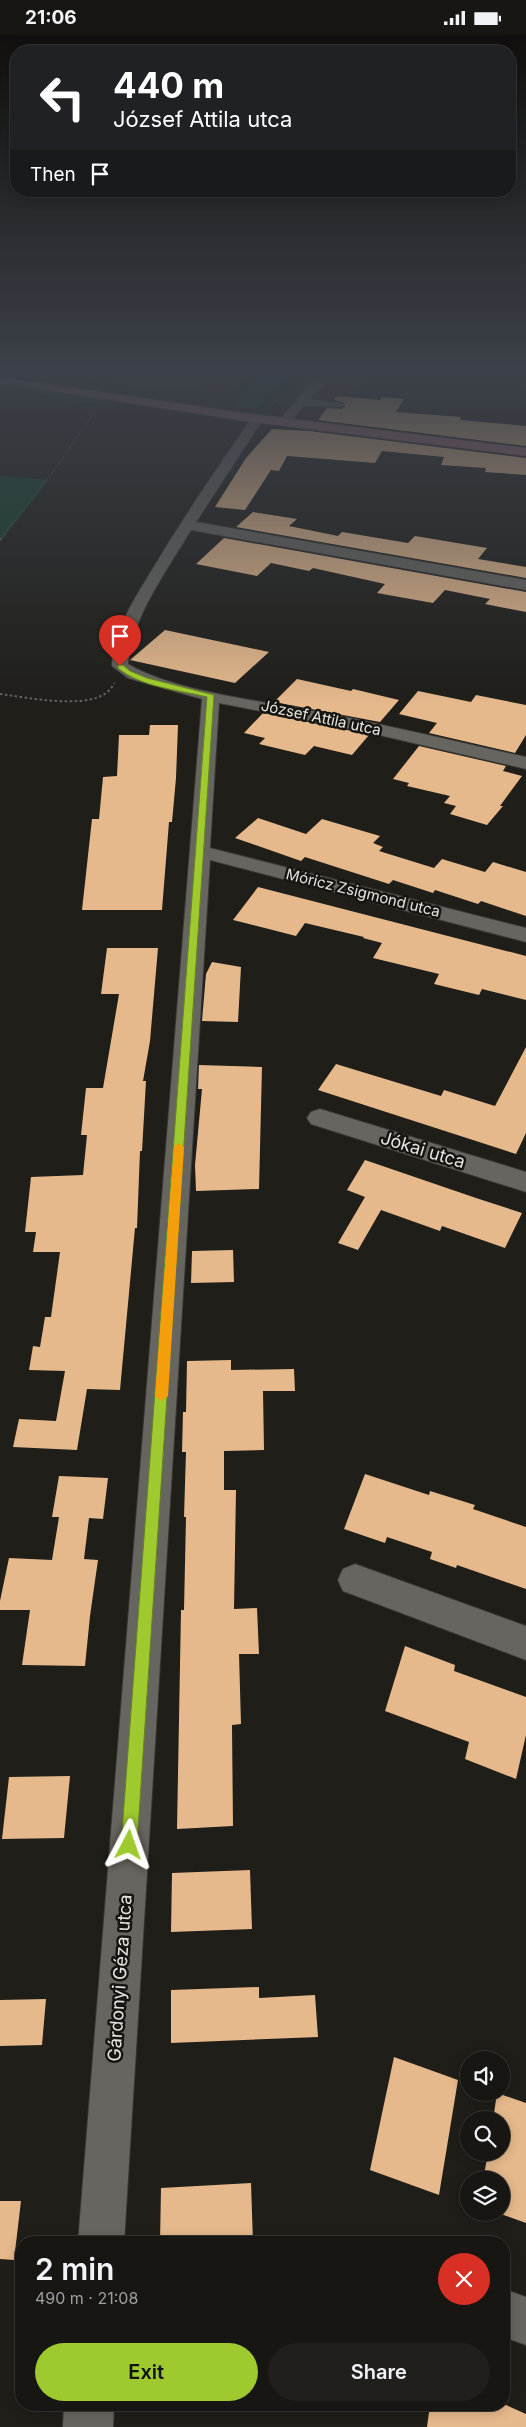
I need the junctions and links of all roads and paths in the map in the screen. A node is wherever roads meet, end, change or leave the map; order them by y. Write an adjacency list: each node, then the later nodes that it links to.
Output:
1 (45, 482): 4 (path)
2 (214, 482): 3 (street)
3 (187, 525): 5 (street); 6 (street)
4 (0, 540)
5 (526, 585)
6 (120, 666): 7 (path); 8 (street, József Attila utca)
7 (0, 694)
8 (211, 695): 9 (street, József Attila utca); 10 (street, Gárdonyi Géza utca)
9 (526, 763)
10 (200, 851): 11 (street, Móricz Zsigmond utca); 16 (street, Gárdonyi Géza utca)
11 (526, 935)
12 (320, 1118): 13 (street, Jókai utca)
13 (526, 1182)
14 (355, 1580): 15 (street)
15 (526, 1643)
16 (101, 2236)
17 (510, 2315): 18 (street)
18 (526, 2321)
19 (89, 2411): 20 (street)
20 (88, 2427)

